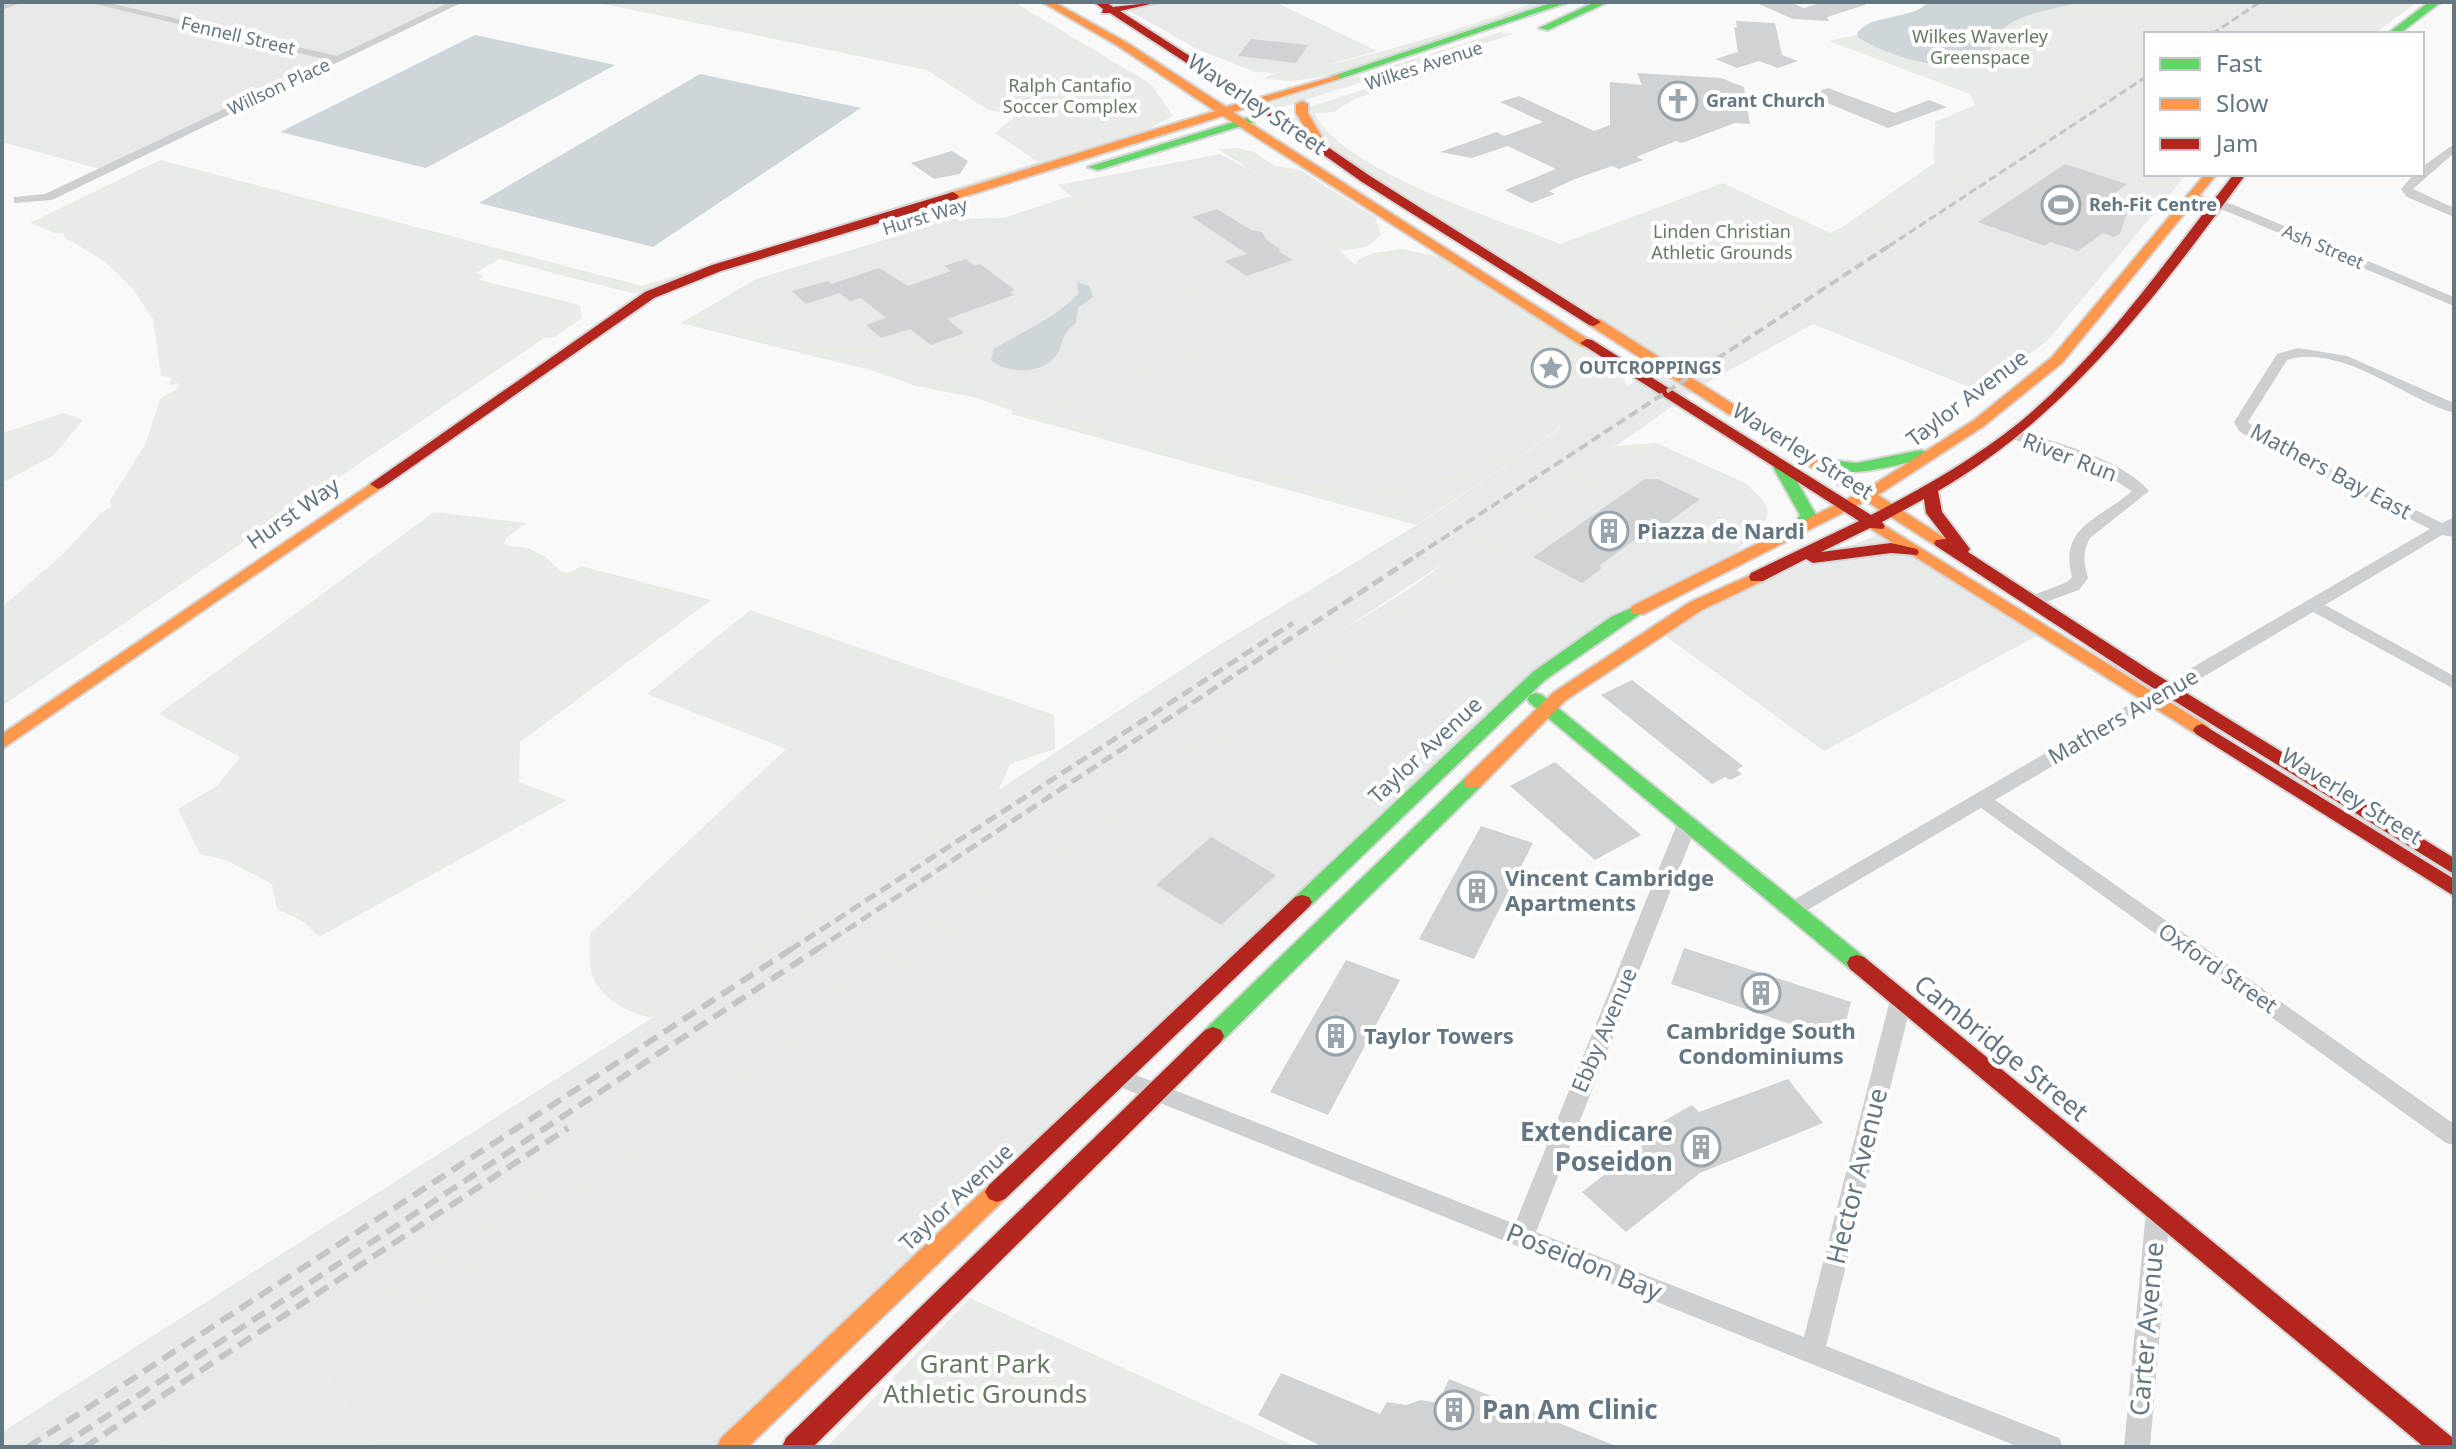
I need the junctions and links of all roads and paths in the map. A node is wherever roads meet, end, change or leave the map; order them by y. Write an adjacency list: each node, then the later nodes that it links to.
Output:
1 (14, 2): 9 (street)
2 (92, 2): 14 (street, Fennell Street)
3 (458, 2): 14 (street, Willson Place)
4 (1154, 2): 8 (main road); 11 (main road)
5 (1564, 2): 15 (main road, Wilkes Avenue)
6 (1603, 2): 19 (main road, Wilkes Avenue)
7 (1051, 4): 8 (main road); 17 (main road, Waverley Street)
8 (1112, 4): 11 (main road, Waverley Street)
9 (2, 7)
10 (2448, 9): 12 (main road); 13 (main road)
11 (1135, 24): 18 (main road, Waverley Street)
12 (2396, 32)
13 (2422, 32)
14 (338, 59): 28 (street, Willson Place)
15 (1353, 71): 16 (main road, Wilkes Avenue); 20 (main road)
16 (1322, 81): 18 (main road); 20 (main road, Wilkes Avenue)
17 (1180, 82): 21 (main road, Waverley Street); 22 (main road)
18 (1225, 85): 20 (main road, Waverley Street)
19 (1302, 104): 20 (main road, Wilkes Avenue); 26 (main road)
20 (1263, 108): 21 (main road, Wilkes Avenue); 26 (main road, Waverley Street)
21 (1233, 116): 22 (main road, Hurst Way); 23 (main road, Waverley Street); 24 (main road, Hurst Way); 27 (main road)
22 (1183, 122): 39 (main road, Hurst Way)
23 (1269, 142): 24 (main road); 44 (main road, Waverley Street)
24 (1174, 144): 27 (main road, Hurst Way)
25 (2454, 147): 29 (street)
26 (1325, 151): 43 (main road, Waverley Street)
27 (1117, 161): 39 (main road, Hurst Way)
28 (100, 172): 30 (street); 35 (street, Willson Place)
29 (2424, 172)
30 (64, 174)
31 (2209, 176): 34 (main road, Taylor Avenue)
32 (2238, 176): 36 (main road)
33 (2420, 176): 37 (street)
34 (2190, 196): 36 (street, Ash Street); 42 (main road, Taylor Avenue)
35 (18, 200)
36 (2215, 203): 38 (street, Ash Street); 41 (main road)
37 (2454, 213)
38 (2454, 302)
39 (612, 322): 61 (main road, Hurst Way)
40 (2454, 409): 51 (street, Mathers Bay East)
41 (2012, 434): 45 (main road); 55 (street, River Run)
42 (1939, 450): 43 (main road); 46 (main road, Taylor Avenue)
43 (1815, 461): 46 (main road, Waverley Street)
44 (1780, 465): 47 (main road, Waverley Street); 50 (main road)
45 (1930, 490): 48 (main road); 54 (main road)
46 (1868, 495): 47 (main road, Taylor Avenue); 48 (main road, Waverley Street)
47 (1846, 506): 49 (main road, Waverley Street); 50 (main road, Taylor Avenue)
48 (1892, 511): 49 (main road); 54 (main road, Waverley Street)
49 (1870, 522): 52 (main road, Waverley Street); 53 (main road)
50 (1800, 528): 58 (main road, Taylor Avenue)
51 (2450, 529): 56 (street, Mathers Avenue)
52 (1921, 555): 53 (main road); 59 (main road, Waverley Street)
53 (1791, 561): 60 (main road)
54 (1976, 567): 55 (main road, Waverley Street)
55 (2032, 602): 59 (main road, Waverley Street)
56 (2315, 606): 57 (street); 59 (street, Mathers Avenue)
57 (2454, 683)
58 (1525, 689): 60 (main road, Cambridge Street); 68 (main road, Taylor Avenue)
59 (2160, 694): 62 (street, Mathers Avenue); 64 (main road, Waverley Street); 65 (main road, Waverley Street)
60 (1547, 708): 63 (main road, Cambridge Street); 69 (main road)
61 (2, 743)
62 (1981, 799): 66 (street, Mathers Avenue); 70 (street, Oxford Street)
63 (1687, 824): 66 (main road, Cambridge Street); 72 (street, Ebby Avenue)
64 (2454, 867)
65 (2454, 889)
66 (1792, 910): 67 (main road, Cambridge Street)
67 (1901, 1000): 71 (main road, Cambridge Street); 73 (street, Hector Avenue)
68 (1118, 1077): 69 (street, Poseidon Bay); 74 (main road, Taylor Avenue)
69 (1155, 1092): 72 (street, Poseidon Bay); 75 (main road)
70 (2454, 1136)
71 (2158, 1211): 77 (street, Carter Avenue); 78 (main road, Cambridge Street)
72 (1522, 1237): 73 (street, Poseidon Bay)
73 (1812, 1353): 76 (street, Poseidon Bay)
74 (730, 1447)
75 (795, 1447)
76 (2050, 1447)
77 (2137, 1447)
78 (2444, 1447)

